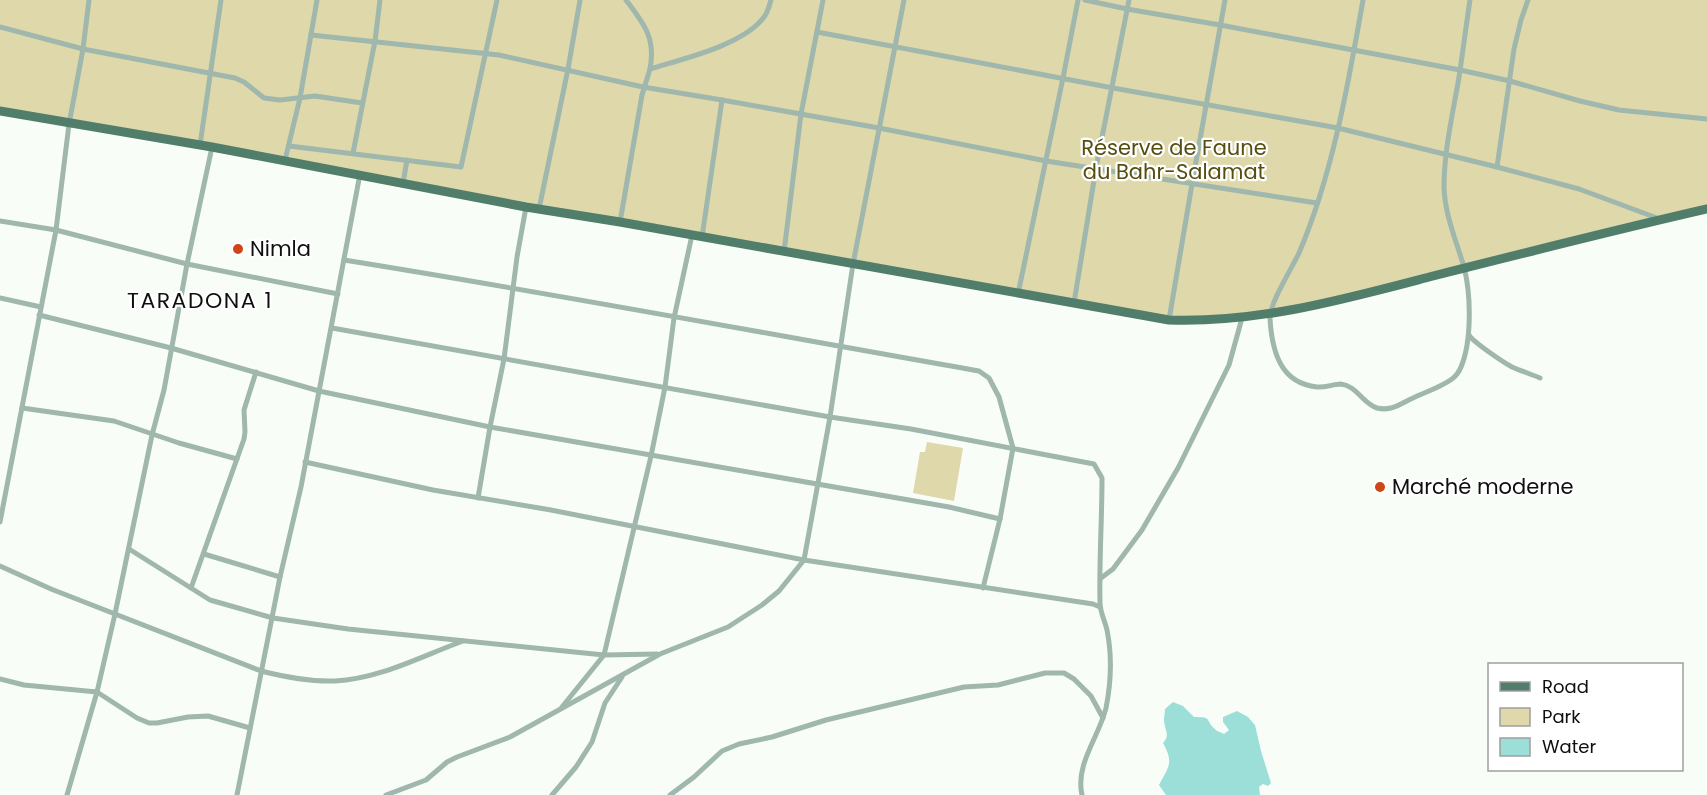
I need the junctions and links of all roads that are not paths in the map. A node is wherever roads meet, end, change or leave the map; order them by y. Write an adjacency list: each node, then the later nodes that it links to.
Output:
1 (89, 0): 25 (street)
2 (221, 0): 31 (street)
3 (317, 0): 22 (street)
4 (380, 0): 23 (street)
5 (497, 0): 27 (street)
6 (580, 0): 28 (street)
7 (626, 0): 29 (street)
8 (771, 0): 29 (street)
9 (823, 0): 21 (street)
10 (904, 0): 24 (street)
11 (1078, 0): 32 (street)
12 (1085, 0): 18 (street)
13 (1129, 0): 18 (street)
14 (1225, 0): 19 (street)
15 (1364, 0): 26 (street)
16 (1470, 0): 30 (street)
17 (1528, 0): 33 (street)
18 (1127, 9): 19 (street); 35 (street)
19 (1221, 25): 26 (street); 39 (street)
20 (0, 27): 25 (street)
21 (817, 32): 24 (street); 41 (street)
22 (311, 35): 23 (street); 36 (street)
23 (375, 41): 27 (street); 38 (street)
24 (895, 47): 32 (street); 44 (street)
25 (83, 49): 31 (street); 43 (street)
26 (1355, 50): 30 (street); 45 (street)
27 (486, 54): 28 (street); 52 (street)
28 (568, 69): 34 (street); 61 (street)
29 (650, 69): 34 (street)
30 (1460, 70): 33 (street); 50 (street)
31 (211, 72): 36 (street); 46 (street)
32 (1063, 78): 35 (street); 53 (street)
33 (1510, 81): 42 (street); 54 (street)
34 (644, 87): 37 (street); 65 (street)
35 (1113, 88): 39 (street); 55 (street)
36 (300, 98): 38 (street); 47 (street)
37 (722, 100): 41 (street); 68 (street)
38 (362, 103): 49 (street)
39 (1206, 104): 45 (street); 58 (street)
40 (0, 111): 43 (main road)
41 (801, 114): 44 (street); 69 (street)
42 (1707, 119)
43 (69, 124): 46 (main road); 66 (street)
44 (879, 128): 53 (street); 72 (street)
45 (1338, 128): 50 (street); 59 (street)
46 (200, 145): 48 (main road)
47 (289, 146): 49 (street); 51 (street)
48 (212, 147): 51 (main road); 71 (street)
49 (353, 153): 52 (street)
50 (1446, 155): 54 (street); 73 (street)
51 (285, 160): 56 (main road)
52 (407, 160): 57 (street)
53 (1046, 161): 55 (street); 76 (street)
54 (1497, 167): 63 (street)
55 (1096, 168): 58 (street); 78 (street)
56 (360, 174): 57 (main road); 70 (street)
57 (403, 183): 60 (main road)
58 (1192, 184): 59 (street); 84 (street)
59 (1317, 203): 81 (street)
60 (526, 207): 61 (main road); 74 (street)
61 (539, 209): 65 (main road)
62 (1707, 209): 63 (main road)
63 (1660, 220): 73 (main road)
64 (0, 221): 66 (street)
65 (620, 222): 67 (main road)
66 (56, 231): 71 (street); 79 (street)
67 (692, 235): 68 (main road); 82 (street)
68 (702, 237): 69 (main road)
69 (784, 252): 72 (main road)
70 (344, 260): 74 (street); 75 (street)
71 (187, 264): 75 (street); 88 (street)
72 (854, 264): 76 (main road); 87 (street)
73 (1464, 268): 81 (main road); 86 (street)
74 (513, 287): 82 (street); 89 (street)
75 (338, 294): 85 (street)
76 (1018, 294): 78 (main road)
77 (0, 298): 79 (street)
78 (1074, 303): 84 (main road)
79 (41, 307): 80 (street)
80 (39, 315): 88 (street); 94 (street)
81 (1269, 315): 83 (main road); 86 (street)
82 (674, 318): 87 (street); 92 (street)
83 (1242, 318): 84 (main road); 112 (street)
84 (1169, 320)
85 (332, 328): 89 (street); 93 (street)
86 (1468, 333): 91 (street)
87 (842, 347): 95 (street); 98 (street)
88 (171, 348): 90 (street); 97 (street)
89 (504, 358): 92 (street); 96 (street)
90 (256, 372): 93 (street); 100 (street)
91 (1540, 378)
92 (664, 387): 95 (street); 99 (street)
93 (319, 391): 96 (street); 101 (street)
94 (22, 408): 97 (street); 105 (street)
95 (830, 417): 98 (street); 102 (street)
96 (490, 427): 99 (street); 103 (street)
97 (152, 435): 100 (street); 107 (street)
98 (1013, 448): 104 (street); 112 (street)
99 (651, 456): 102 (street); 106 (street)
100 (237, 459): 108 (street)
101 (305, 462): 103 (street); 111 (street)
102 (819, 484): 104 (street); 109 (street)
103 (478, 498): 106 (street)
104 (1000, 519): 114 (street)
105 (0, 522)
106 (636, 527): 109 (street); 120 (street)
107 (129, 549): 113 (street); 116 (street)
108 (204, 554): 111 (street); 113 (street)
109 (804, 560): 114 (street); 119 (street)
110 (0, 566): 116 (street)
111 (280, 577): 117 (street)
112 (1101, 578): 115 (street)
113 (191, 588): 117 (street)
114 (983, 588): 115 (street)
115 (1100, 607): 126 (street)
116 (115, 614): 121 (street); 124 (street)
117 (273, 618): 118 (street); 121 (street)
118 (465, 640): 120 (street); 121 (street)
119 (660, 654): 120 (street); 122 (street)
120 (604, 655): 125 (street)
121 (261, 671): 127 (street)
122 (623, 676): 125 (street); 131 (street)
123 (0, 679): 124 (street)
124 (97, 692): 127 (street); 128 (street)
125 (559, 711): 130 (street)
126 (1103, 718): 132 (street); 133 (street)
127 (250, 728): 129 (street)
128 (67, 795)
129 (237, 795)
130 (386, 795)
131 (552, 795)
132 (670, 795)
133 (1082, 795)

